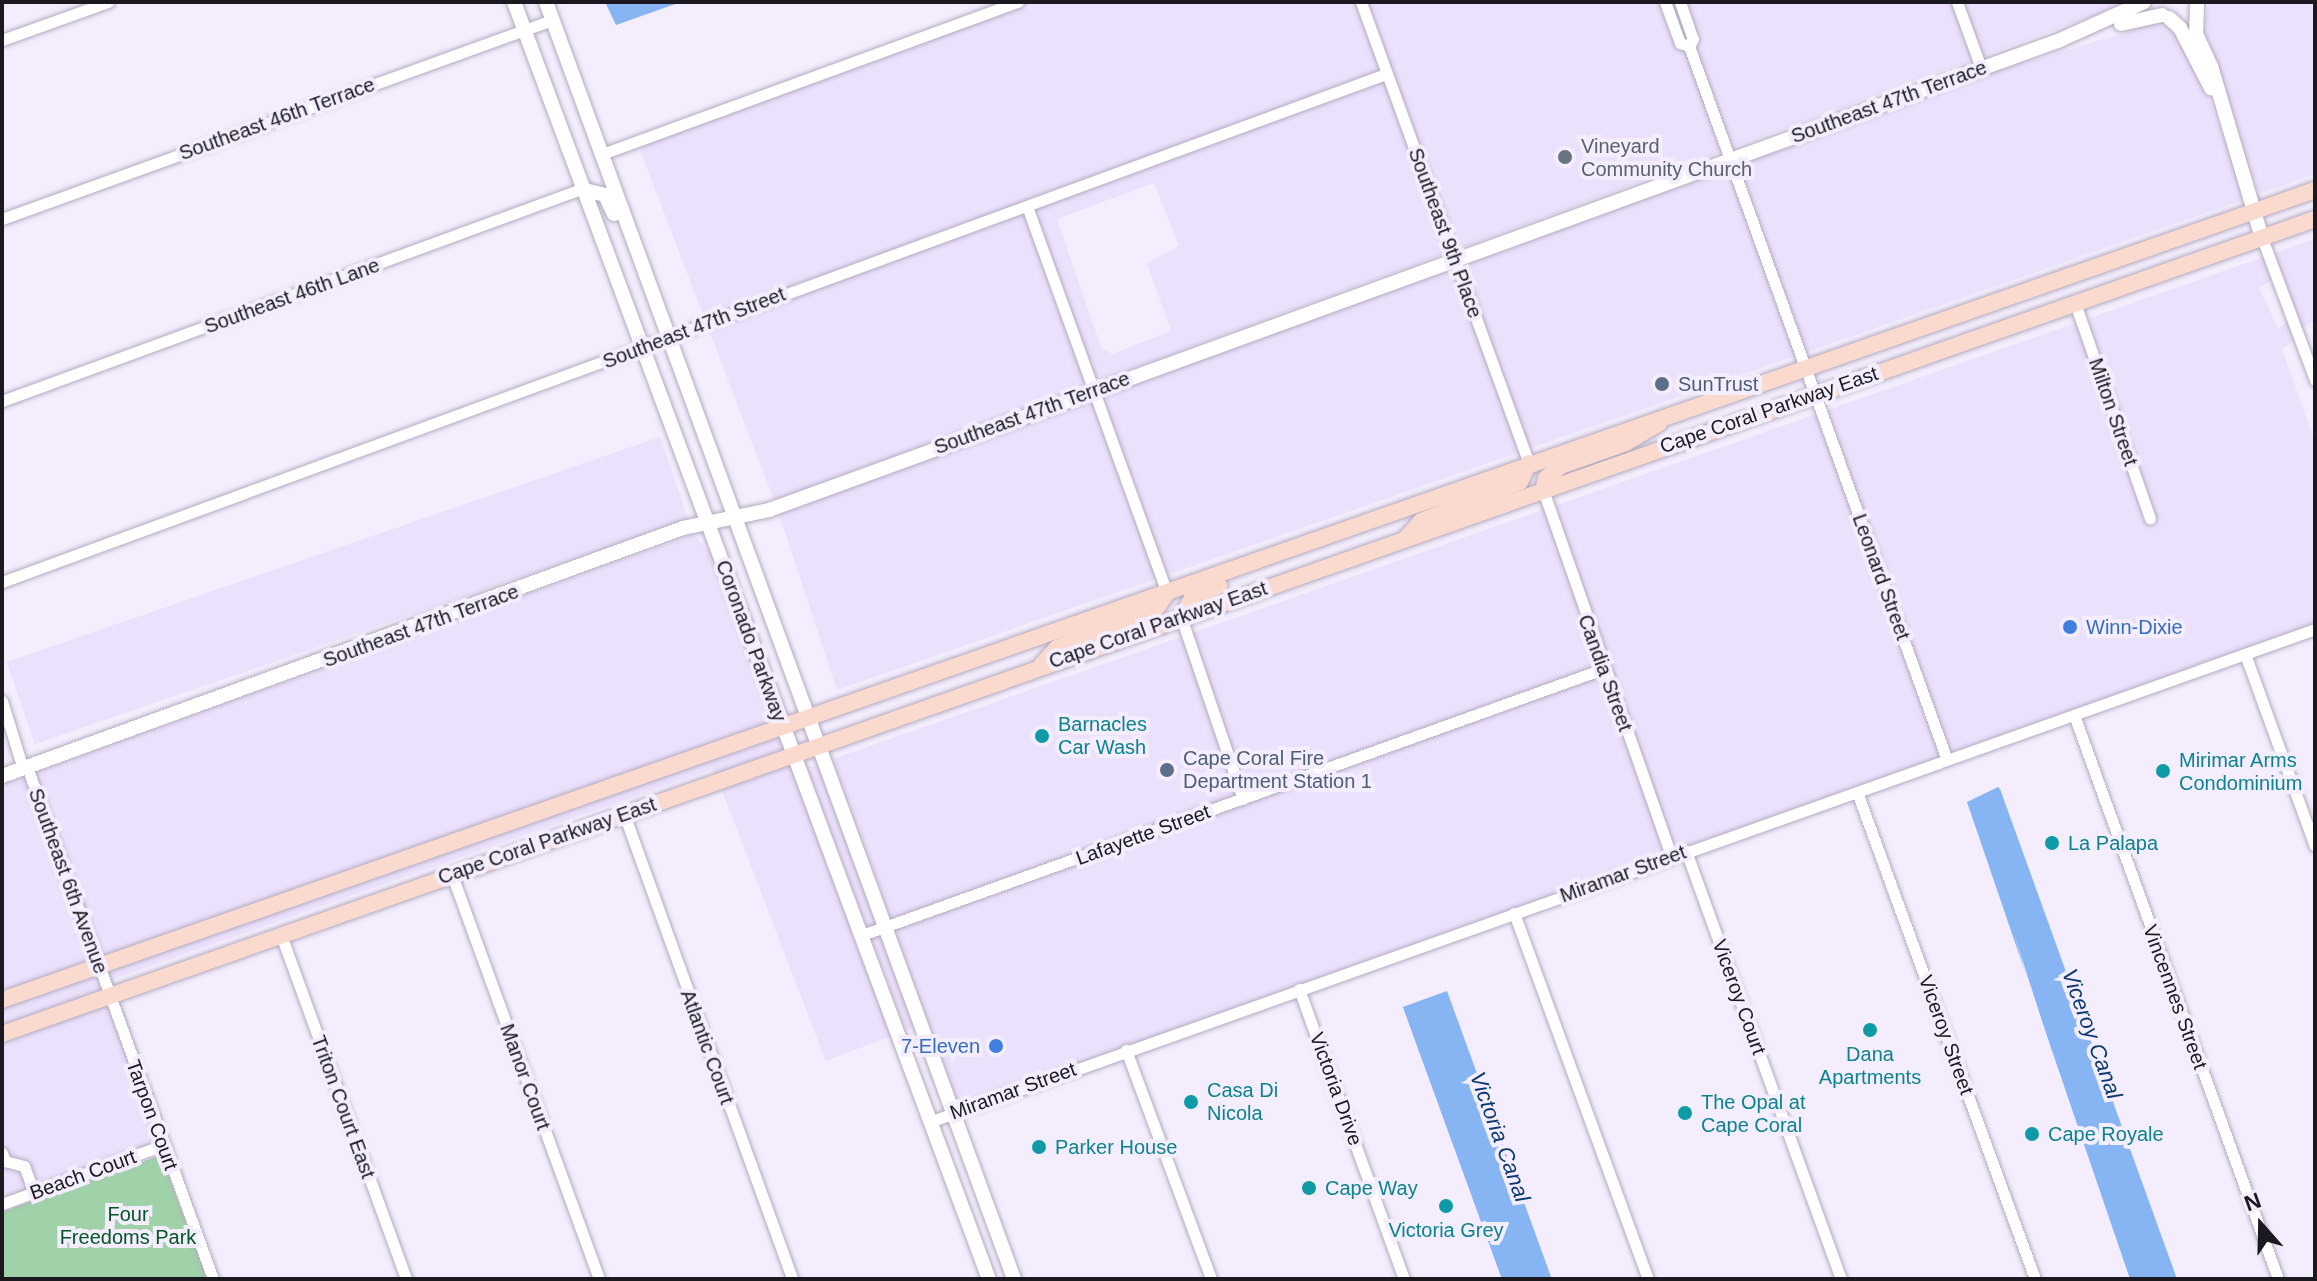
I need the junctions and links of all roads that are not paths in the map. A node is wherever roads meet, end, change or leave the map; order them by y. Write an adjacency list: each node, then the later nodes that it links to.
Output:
1 (108, 2): 15 (street)
2 (514, 2): 14 (street, Coronado Parkway)
3 (546, 2): 13 (street, Coronado Parkway)
4 (1018, 2): 21 (street)
5 (1361, 2): 19 (street, Southeast 9th Place)
6 (1665, 2): 17 (street)
7 (1680, 2): 17 (street)
8 (1957, 2): 18 (street)
9 (2144, 2): 16 (street, Southeast 47th Terrace)
10 (2153, 2): 12 (street)
11 (2198, 3): 12 (street, Southeast 47th Terrace); 20 (street)
12 (2166, 17): 16 (street, Southeast 47th Terrace); 20 (street)
13 (552, 20): 14 (street, Southeast 46th Terrace); 21 (street, Coronado Parkway)
14 (523, 30): 23 (street, Coronado Parkway); 27 (street, Southeast 46th Terrace)
15 (2, 40)
16 (2060, 40): 18 (street, Southeast 47th Terrace)
17 (1689, 46): 22 (street, Leonard Street)
18 (1981, 68): 22 (street, Southeast 47th Terrace)
19 (1386, 74): 25 (street, Southeast 47th Street); 31 (street, Southeast 9th Place)
20 (2216, 95): 26 (street)
21 (602, 154): 30 (street, Coronado Parkway)
22 (1730, 160): 31 (street, Southeast 47th Terrace); 35 (street, Leonard Street)
23 (581, 189): 30 (street); 34 (street, Coronado Parkway); 39 (street, Southeast 46th Lane)
24 (2315, 190): 26 (main road, Cape Coral Parkway East)
25 (1028, 209): 33 (street, Southeast 47th Street); 37 (street)
26 (2256, 211): 29 (street); 35 (main road, Cape Coral Parkway East)
27 (2, 219)
28 (2315, 219): 29 (main road, Cape Coral Parkway East)
29 (2262, 238): 32 (main road, Cape Coral Parkway East); 36 (street)
30 (634, 242): 33 (street, Coronado Parkway)
31 (1455, 260): 37 (street, Southeast 47th Terrace); 41 (street, Southeast 9th Place)
32 (2076, 306): 38 (main road, Cape Coral Parkway East); 44 (street, Milton Street)
33 (669, 337): 34 (street, Southeast 47th Street); 43 (street, Coronado Parkway)
34 (640, 348): 45 (street, Coronado Parkway); 48 (street, Southeast 47th Street)
35 (1805, 367): 38 (street, Leonard Street); 40 (main road, Cape Coral Parkway East)
36 (2315, 380)
37 (1094, 392): 43 (street, Southeast 47th Terrace); 49 (street)
38 (1815, 394): 42 (main road, Cape Coral Parkway East); 61 (street, Leonard Street)
39 (2, 401)
40 (1665, 416): 41 (main road, Cape Coral Parkway East); 42 (main road)
41 (1529, 463): 46 (main road); 47 (main road, Cape Coral Parkway East)
42 (1543, 490): 46 (main road, Cape Coral Parkway East); 54 (street, Candia Street)
43 (736, 517): 45 (street, Southeast 47th Terrace); 57 (street, Coronado Parkway)
44 (2150, 519)
45 (707, 523): 58 (street, Coronado Parkway); 62 (street, Southeast 47th Terrace)
46 (1406, 538): 50 (main road, Cape Coral Parkway East)
47 (1306, 543): 49 (main road, Cape Coral Parkway East); 50 (main road)
48 (2, 582)
49 (1167, 593): 53 (main road); 57 (main road, Cape Coral Parkway East)
50 (1181, 617): 53 (main road, Cape Coral Parkway East); 65 (street)
51 (2315, 629): 52 (street, Miramar Street)
52 (2245, 654): 56 (street, Miramar Street); 67 (street)
53 (1038, 668): 59 (main road, Cape Coral Parkway East)
54 (1603, 669): 65 (street, Lafayette Street); 69 (street, Candia Street)
55 (2, 701): 62 (street, Southeast 6th Avenue)
56 (2074, 715): 61 (street, Miramar Street); 98 (street, Vincennes Street)
57 (810, 719): 58 (main road, Cape Coral Parkway East); 59 (street, Coronado Parkway)
58 (783, 728): 60 (street, Coronado Parkway); 75 (main road, Cape Coral Parkway East)
59 (820, 745): 60 (main road, Cape Coral Parkway East); 72 (street, Coronado Parkway)
60 (794, 754): 66 (main road, Cape Coral Parkway East); 74 (street, Coronado Parkway)
61 (1947, 760): 64 (street, Miramar Street)
62 (25, 768): 63 (street, Southeast 47th Terrace); 75 (street, Southeast 6th Avenue)
63 (2, 776)
64 (1857, 792): 68 (street, Miramar Street); 97 (street, Viceroy Street)
65 (1243, 799): 72 (street, Lafayette Street)
66 (624, 814): 70 (main road, Cape Coral Parkway East); 90 (street, Atlantic Court)
67 (2315, 846)
68 (1686, 851): 69 (street, Miramar Street); 96 (street, Viceroy Court)
69 (1671, 856): 71 (street, Miramar Street)
70 (452, 875): 73 (main road, Cape Coral Parkway East); 89 (street, Manor Court)
71 (1514, 913): 76 (street, Miramar Street); 95 (street)
72 (887, 926): 74 (street, Lafayette Street); 81 (street, Coronado Parkway)
73 (281, 935): 77 (main road, Cape Coral Parkway East); 88 (street, Triton Court East)
74 (862, 935): 82 (street, Coronado Parkway)
75 (99, 967): 77 (street, Southeast 6th Avenue); 78 (main road, Cape Coral Parkway East)
76 (1299, 989): 80 (street, Miramar Street); 94 (street, Victoria Drive)
77 (109, 996): 79 (main road, Cape Coral Parkway East); 83 (street, Tarpon Court)
78 (2, 1000)
79 (2, 1034)
80 (1126, 1050): 81 (street, Miramar Street); 93 (street)
81 (953, 1113): 82 (street, Miramar Street); 92 (street, Coronado Parkway)
82 (932, 1121): 91 (street, Coronado Parkway)
83 (163, 1145): 85 (street, Beach Court); 87 (street, Tarpon Court)
84 (2, 1153): 85 (street)
85 (34, 1192): 86 (street, Beach Court)
86 (2, 1204)
87 (213, 1279)
88 (406, 1279)
89 (599, 1279)
90 (792, 1279)
91 (989, 1279)
92 (1014, 1279)
93 (1211, 1279)
94 (1404, 1279)
95 (1648, 1279)
96 (1841, 1279)
97 (2035, 1279)
98 (2278, 1279)

